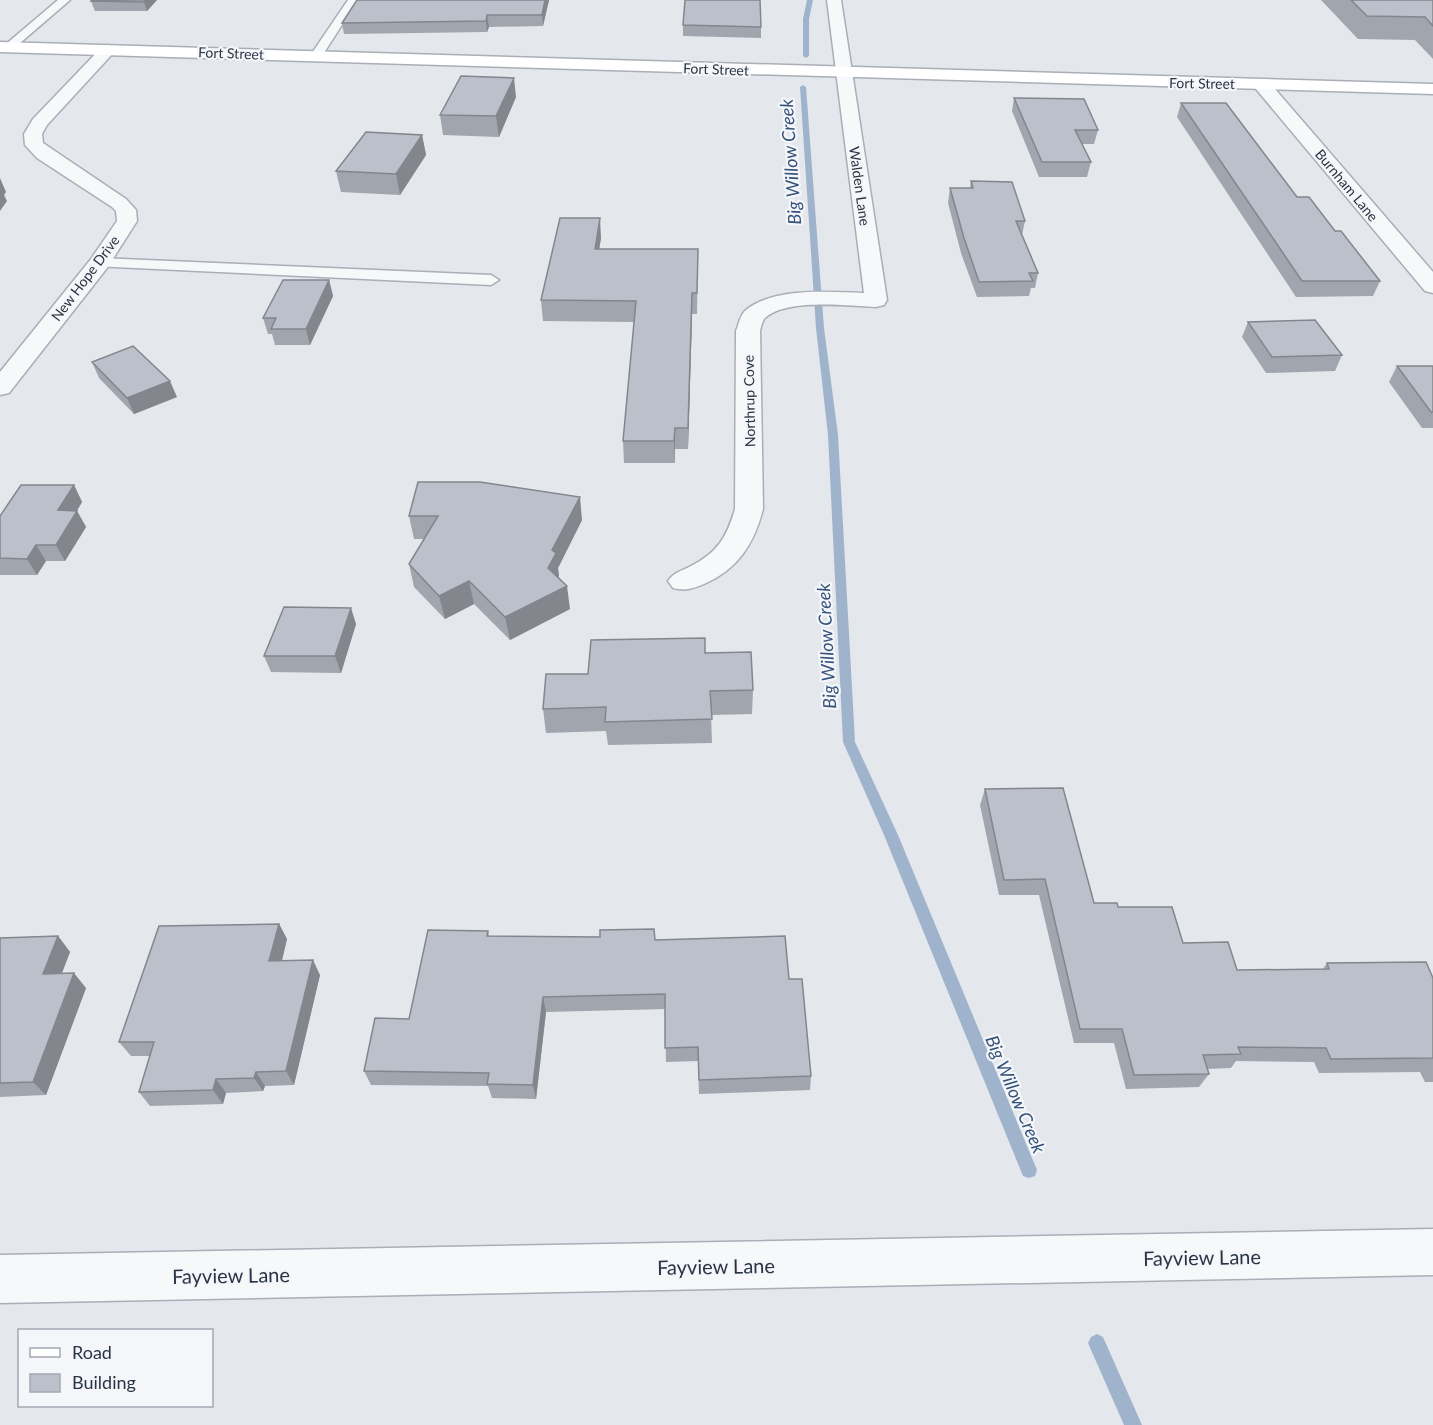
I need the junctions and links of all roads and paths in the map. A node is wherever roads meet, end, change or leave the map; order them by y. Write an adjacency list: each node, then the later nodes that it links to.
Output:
1 (65, 0): 4 (lane)
2 (353, 0): 6 (lane)
3 (834, 0): 7 (street, Walden Lane)
4 (4, 47): 5 (street, Fort Street)
5 (108, 50): 6 (street, Fort Street); 10 (street, New Hope Drive)
6 (316, 56): 7 (street, Fort Street)
7 (844, 73): 8 (street, Fort Street); 13 (street, Walden Lane)
8 (1262, 84): 9 (street, Fort Street); 12 (street, Burnham Lane)
9 (1433, 89)
10 (99, 263): 11 (lane); 14 (street, New Hope Drive)
11 (491, 280)
12 (1433, 286)
13 (865, 300): 15 (street, Northrup Cove)
14 (0, 388)
15 (683, 581)
16 (1433, 1252): 17 (street, Fayview Lane)
17 (0, 1279)

